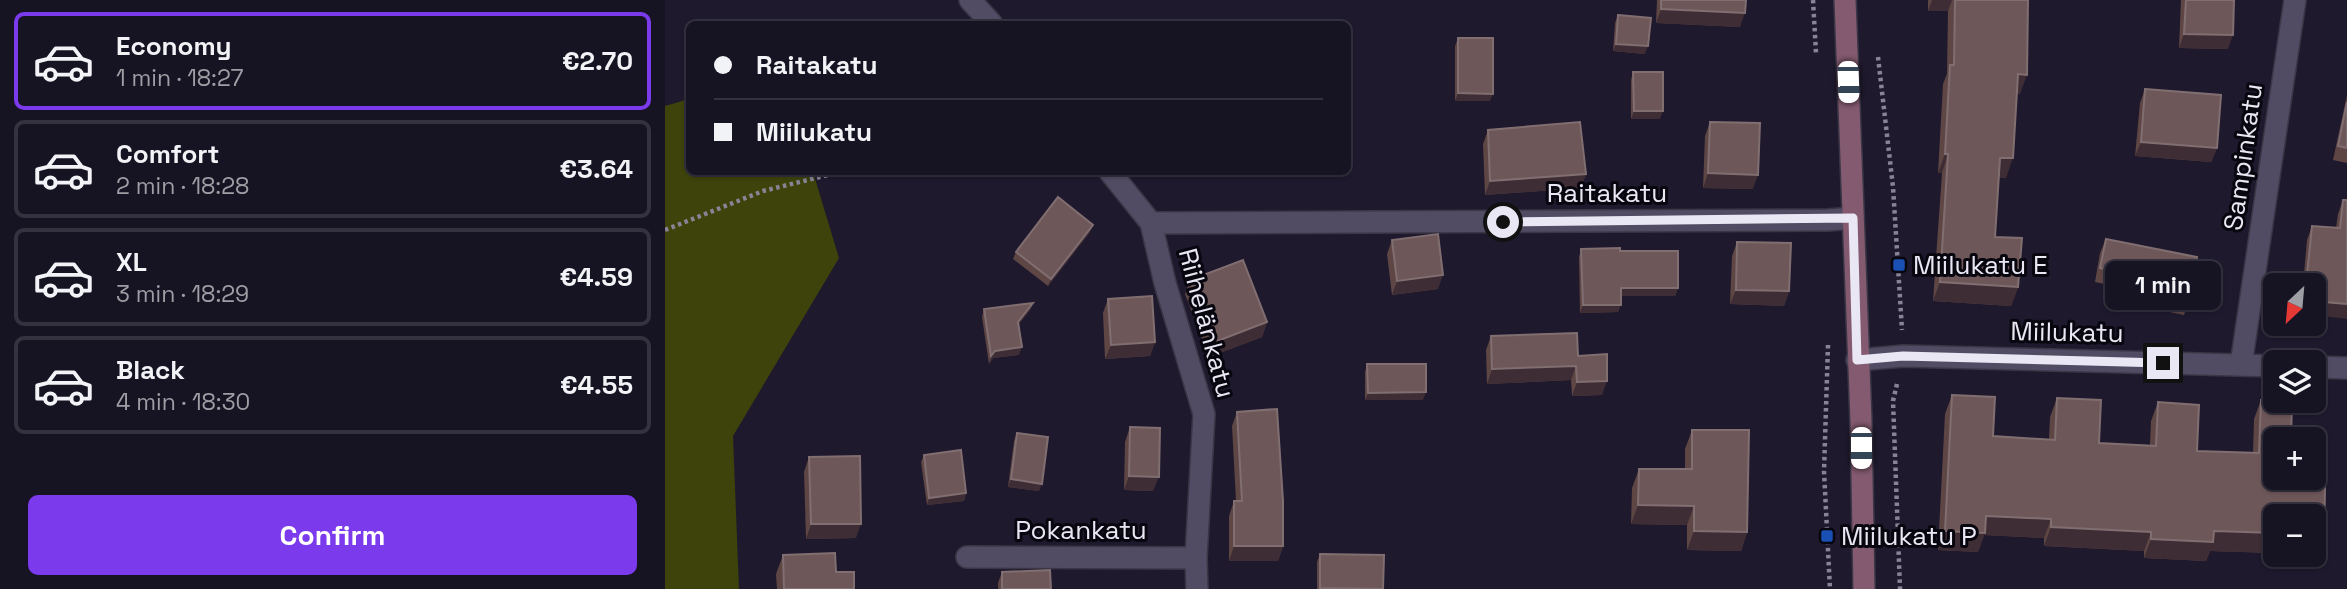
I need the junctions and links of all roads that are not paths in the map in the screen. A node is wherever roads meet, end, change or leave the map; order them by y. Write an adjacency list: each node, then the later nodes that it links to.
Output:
1 (970, 0): 4 (street)
2 (1845, 0): 6 (street)
3 (2295, 0): 9 (street, Sampinkatu)
4 (989, 21)
5 (1112, 175): 7 (street, Riihelänkatu)
6 (1853, 218): 7 (street, Raitakatu); 8 (street)
7 (1151, 223): 14 (street, Riihelänkatu)
8 (1857, 360): 9 (street, Miilukatu); 16 (street)
9 (2241, 365): 10 (street, Miilukatu)
10 (2263, 366)
11 (2326, 367): 12 (street)
12 (2347, 368)
13 (967, 556): 14 (street, Pokankatu)
14 (1196, 558): 15 (street, Riihelänkatu)
15 (1197, 589)
16 (1864, 589)

